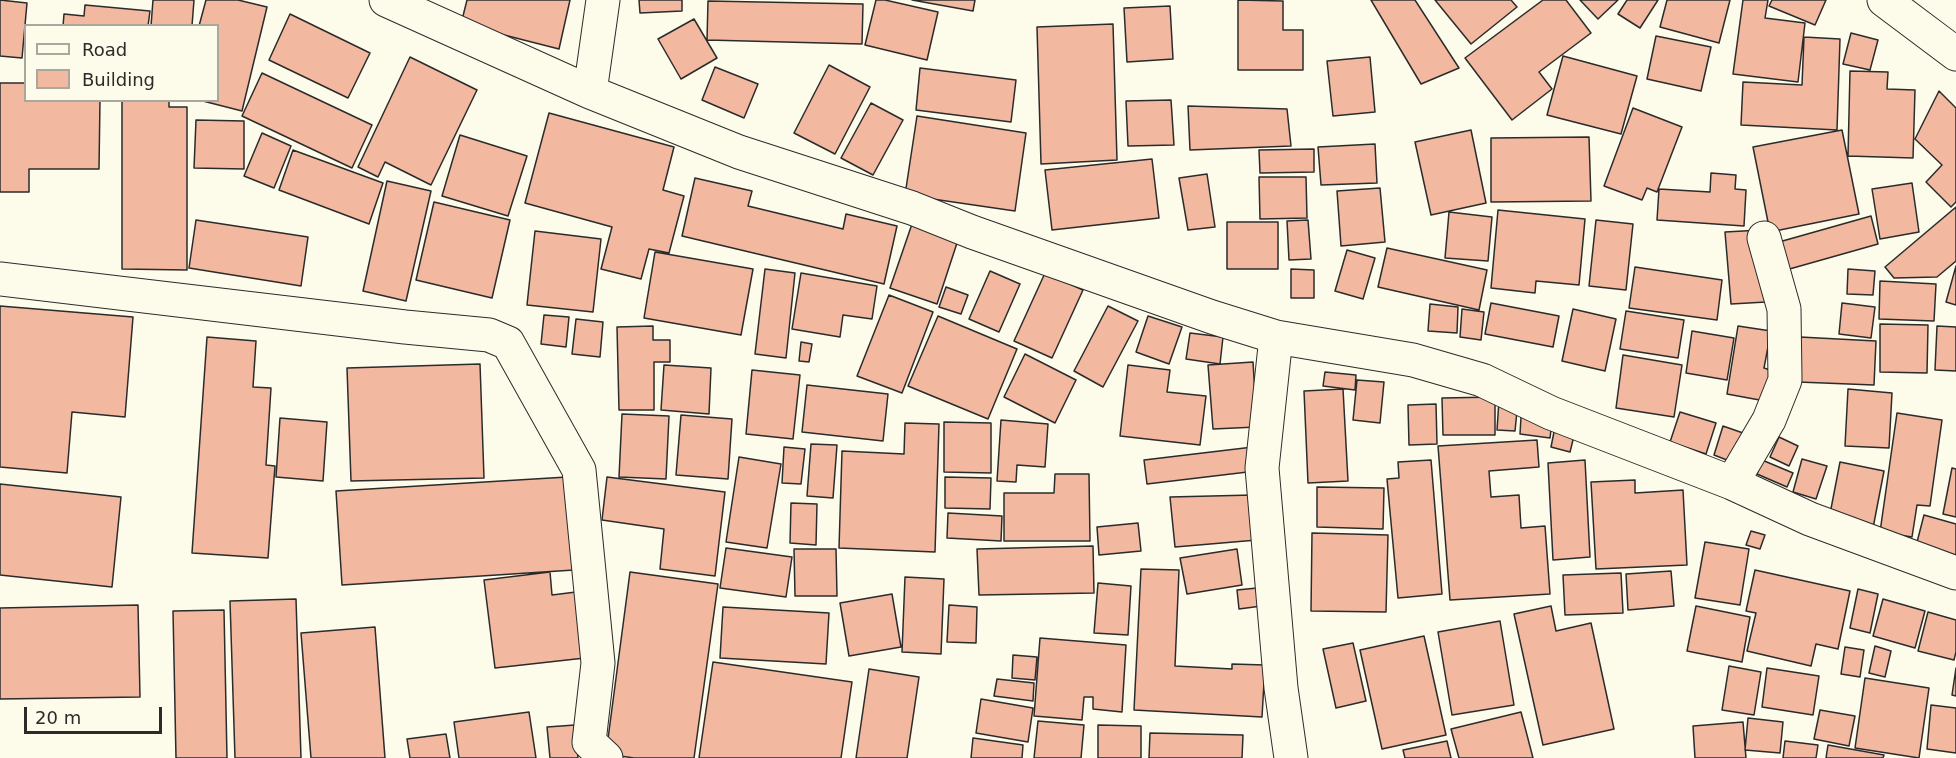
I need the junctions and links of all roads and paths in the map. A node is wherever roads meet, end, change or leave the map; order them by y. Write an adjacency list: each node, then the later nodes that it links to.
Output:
1 (387, 0): 5 (street)
2 (603, 0): 5 (street)
3 (1884, 0): 4 (street)
4 (1956, 54)
5 (590, 92): 8 (street)
6 (1764, 238): 9 (street)
7 (0, 279): 11 (street)
8 (1276, 337): 9 (street); 12 (street)
9 (1732, 483): 10 (street)
10 (1956, 573)
11 (606, 758)
12 (1291, 758)

